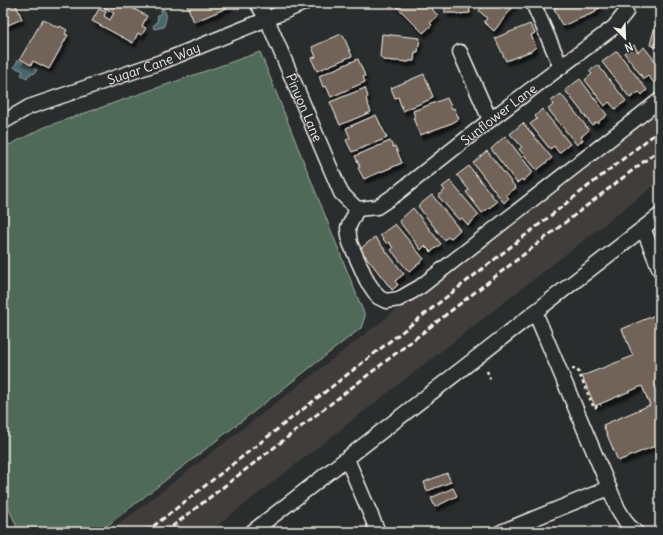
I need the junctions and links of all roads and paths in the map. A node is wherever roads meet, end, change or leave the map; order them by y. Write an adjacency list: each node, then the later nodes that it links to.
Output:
1 (257, 3): 5 (street, Pinyon Lane)
2 (304, 3): 5 (street, Sugar Cane Way)
3 (534, 3): 7 (street)
4 (624, 3): 7 (street, Sunflower Lane)
5 (268, 19): 10 (street, Sugar Cane Way); 11 (street, Pinyon Lane)
6 (460, 52): 9 (street)
7 (561, 67): 9 (street, Sunflower Lane)
8 (660, 100): 11 (street)
9 (490, 120): 11 (street, Sunflower Lane)
10 (3, 122)
11 (356, 209)
12 (660, 216): 13 (street)
13 (642, 228): 14 (street); 15 (street)
14 (660, 270)
15 (535, 312): 20 (street); 21 (street)
16 (570, 370): 19 (path)
17 (487, 371): 18 (path)
18 (491, 381)
19 (601, 405)
20 (347, 459): 22 (street); 23 (street)
21 (609, 488): 24 (street); 25 (street)
22 (252, 532)
23 (378, 532)
24 (501, 532)
25 (636, 532)

